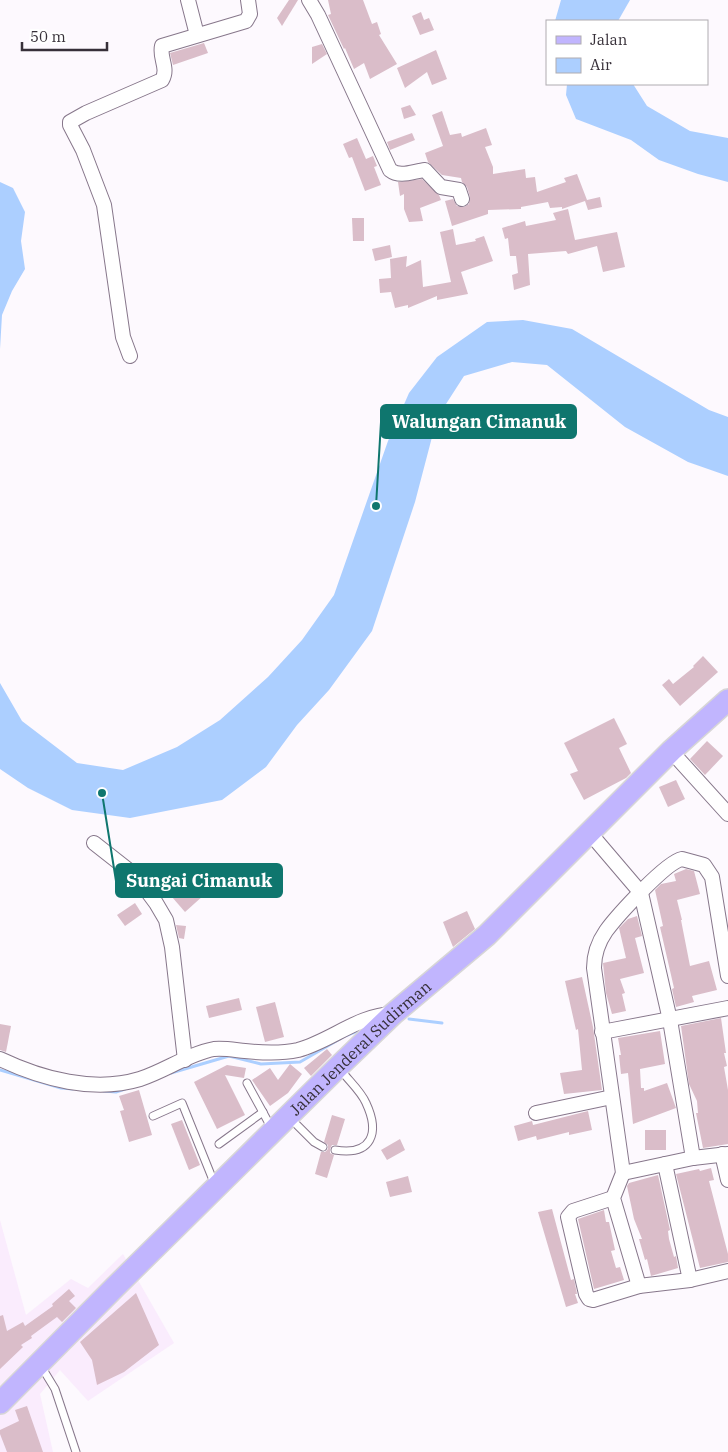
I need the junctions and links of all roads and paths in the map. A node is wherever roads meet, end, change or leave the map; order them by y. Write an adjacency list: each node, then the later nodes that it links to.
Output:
1 (188, 0): 4 (street)
2 (248, 0): 4 (street)
3 (309, 0): 5 (street)
4 (197, 35): 6 (street)
5 (462, 198)
6 (130, 356)
7 (728, 700): 8 (main road, Jalan Jenderal Sudirman)
8 (671, 751): 9 (street); 10 (main road, Jalan Jenderal Sudirman)
9 (728, 814)
10 (589, 832): 12 (street); 15 (main road, Jalan Jenderal Sudirman)
11 (94, 843): 19 (street)
12 (641, 893): 13 (street); 16 (street); 17 (street)
13 (728, 976)
14 (728, 1008): 16 (street)
15 (393, 1014): 19 (street); 20 (main road, Jalan Jenderal Sudirman)
16 (670, 1020): 17 (street); 32 (street)
17 (602, 1032): 22 (street)
18 (0, 1059): 19 (street)
19 (185, 1060)
20 (338, 1067): 26 (main road, Jalan Jenderal Sudirman); 30 (lane)
21 (247, 1083): 23 (lane)
22 (612, 1097): 24 (street); 34 (street)
23 (263, 1112): 27 (lane); 28 (lane)
24 (536, 1113)
25 (153, 1116): 36 (lane)
26 (288, 1116): 27 (main road, Jalan Jenderal Sudirman); 29 (lane)
27 (274, 1131): 36 (main road, Jalan Jenderal Sudirman)
28 (219, 1144)
29 (322, 1147)
30 (336, 1150)
31 (725, 1154): 32 (street); 35 (street)
32 (693, 1158): 33 (street)
33 (665, 1164): 34 (street); 39 (street)
34 (623, 1173): 37 (street)
35 (728, 1180)
36 (216, 1187): 41 (main road, Jalan Jenderal Sudirman)
37 (613, 1198): 40 (street); 40 (street)
38 (728, 1271): 39 (street)
39 (690, 1280): 40 (street)
40 (639, 1286)
41 (40, 1363): 42 (main road, Jalan Jenderal Sudirman); 43 (lane)
42 (0, 1403)
43 (76, 1452)

